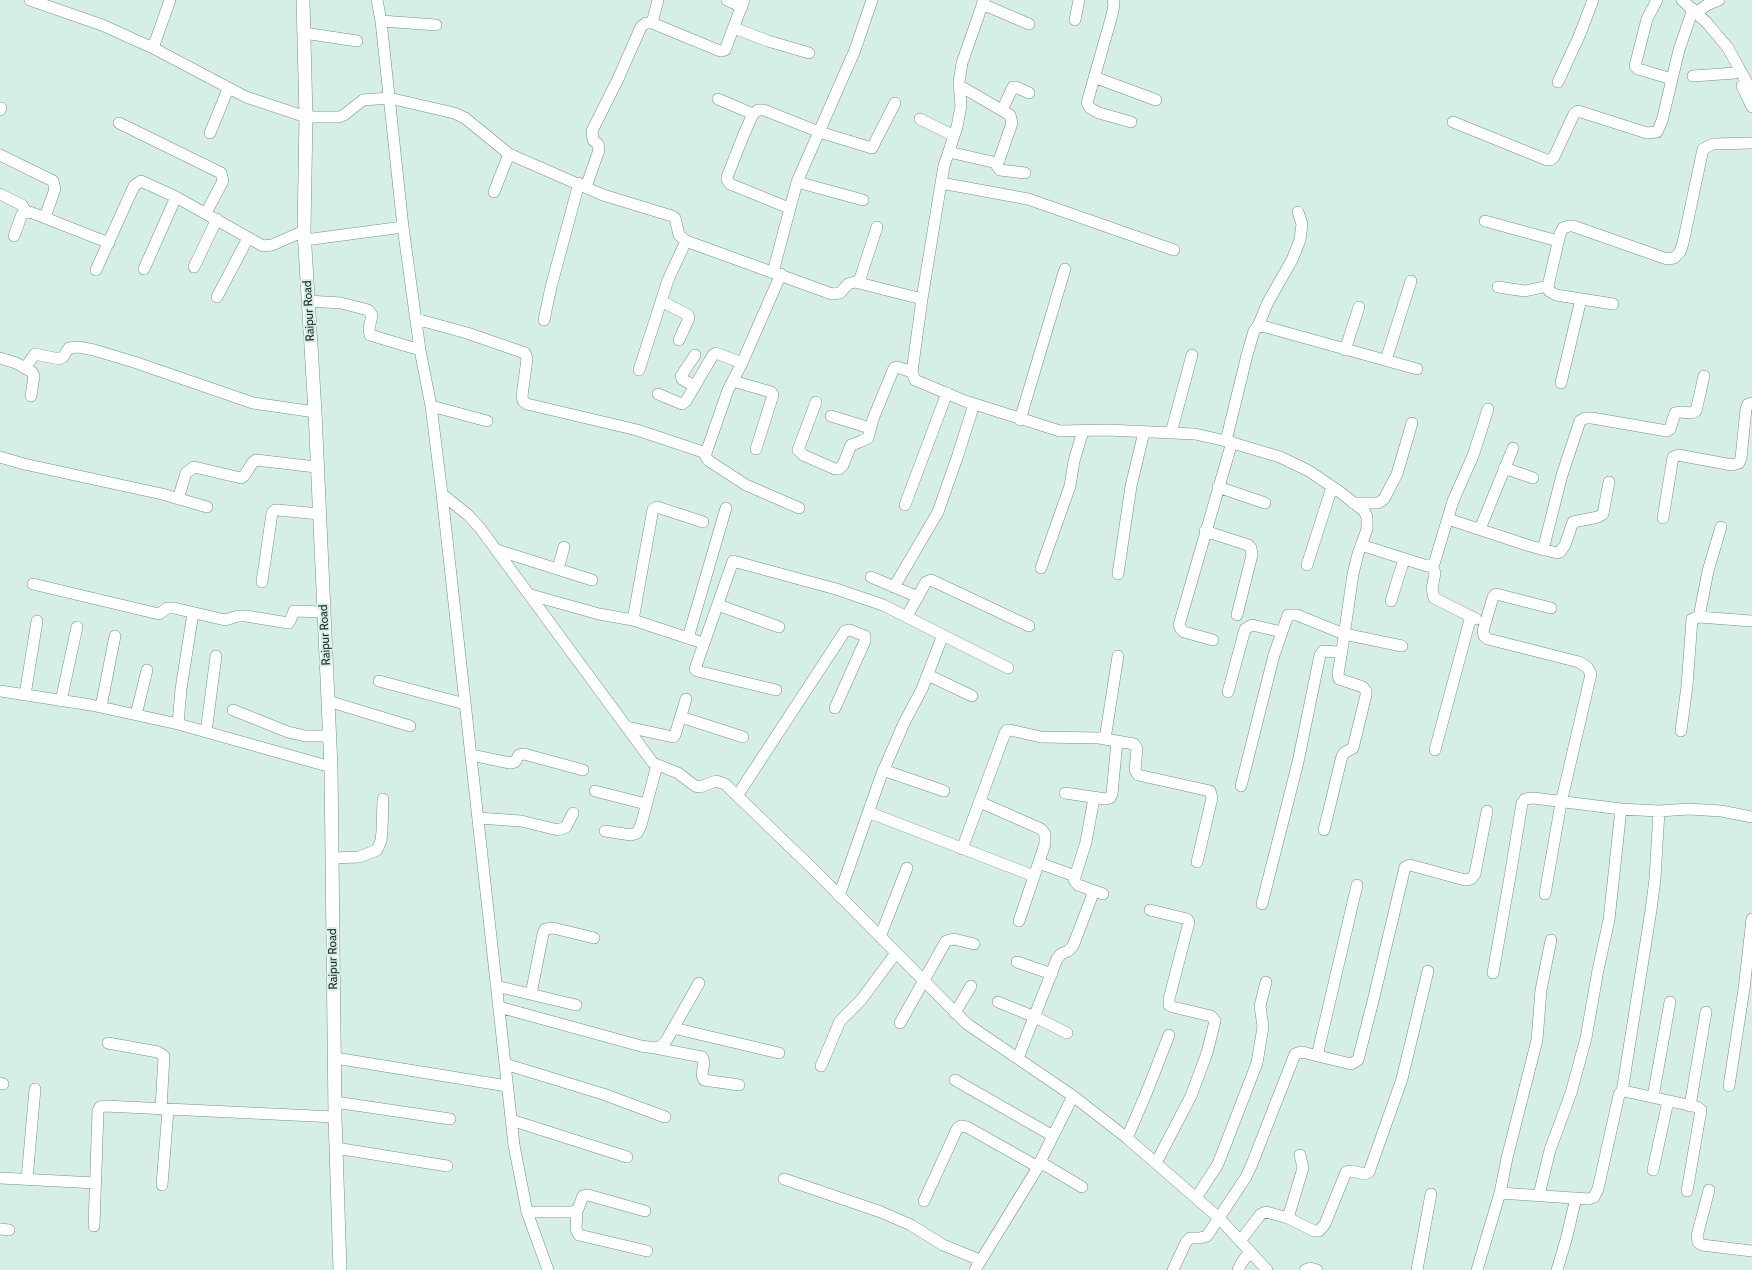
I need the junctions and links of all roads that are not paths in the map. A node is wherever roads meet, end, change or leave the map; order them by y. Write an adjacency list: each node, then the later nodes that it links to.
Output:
1 (30, 0): 26 (street)
2 (170, 0): 26 (street)
3 (303, 0): 23 (main road, Raipur Road)
4 (377, 0): 18 (street)
5 (658, 0): 19 (street)
6 (727, 0): 15 (street)
7 (872, 0): 49 (street)
8 (1079, 0): 17 (street)
9 (1113, 0): 30 (street)
10 (1593, 0): 32 (street)
11 (1657, 0): 31 (street)
12 (1682, 0): 16 (street)
13 (1719, 0): 16 (street)
14 (983, 2): 20 (street); 33 (street)
15 (743, 4): 22 (street)
16 (1695, 10): 25 (street); 31 (street)
17 (1075, 20)
18 (381, 21): 21 (street); 37 (street)
19 (652, 23): 22 (street); 60 (street)
20 (1029, 24)
21 (436, 25)
22 (734, 28): 27 (street)
23 (304, 33): 24 (street); 44 (main road, Raipur Road)
24 (357, 41)
25 (1722, 42): 28 (street); 35 (street)
26 (153, 48): 34 (street)
27 (809, 53)
28 (1735, 73): 29 (street); 41 (street)
29 (1693, 76)
30 (1094, 77): 39 (street); 46 (street)
31 (1672, 79): 47 (street)
32 (1558, 82)
33 (960, 86): 42 (street); 51 (street)
34 (228, 89): 44 (street); 50 (street)
35 (1752, 92)
36 (1029, 93): 42 (street)
37 (389, 98): 44 (street); 54 (street); 73 (street)
38 (718, 99): 43 (street)
39 (1156, 100)
40 (895, 103): 49 (street)
41 (1752, 107)
42 (1002, 110): 56 (street)
43 (753, 114): 49 (street); 65 (street)
44 (306, 117): 74 (main road, Raipur Road)
45 (920, 119): 51 (street)
46 (1131, 122)
47 (1453, 122)
48 (119, 123): 68 (street)
49 (819, 132): 58 (street)
50 (210, 133)
51 (954, 136): 53 (street)
52 (1752, 143): 78 (street)
53 (949, 152): 56 (street); 59 (street)
54 (509, 154): 60 (street); 61 (street)
55 (0, 155): 69 (street)
56 (997, 163): 57 (street)
57 (1025, 173)
58 (797, 182): 64 (street); 65 (street)
59 (941, 182): 80 (street); 91 (street)
60 (582, 185): 77 (street); 98 (street)
61 (494, 192)
62 (0, 194): 66 (street)
63 (176, 197): 68 (street); 79 (street); 82 (street)
64 (864, 200)
65 (789, 208): 85 (street)
66 (26, 212): 69 (street); 75 (street)
67 (1298, 212): 99 (street)
68 (206, 213): 70 (street)
69 (45, 217): 79 (street)
70 (217, 219): 76 (street); 81 (street)
71 (1485, 221): 78 (street)
72 (877, 227): 87 (street)
73 (403, 228): 74 (street); 97 (street)
74 (304, 235): 76 (street); 93 (main road, Raipur Road)
75 (14, 236)
76 (248, 238): 90 (street)
77 (686, 241): 85 (street); 94 (street)
78 (1558, 241): 89 (street)
79 (109, 243): 84 (street)
80 (1174, 250)
81 (194, 267)
82 (144, 269)
83 (1065, 269): 126 (street)
84 (96, 270)
85 (777, 273): 87 (street); 107 (street)
86 (1411, 281): 106 (street)
87 (858, 282): 91 (street)
88 (1498, 286): 89 (street)
89 (1548, 286): 92 (street)
90 (217, 298)
91 (922, 299): 111 (street)
92 (1581, 299): 95 (street); 114 (street)
93 (308, 301): 101 (street); 124 (main road, Raipur Road)
94 (661, 301): 100 (street); 110 (street)
95 (1613, 304)
96 (1358, 307): 102 (street)
97 (416, 319): 101 (street); 136 (street)
98 (544, 320)
99 (1258, 326): 102 (street); 133 (street)
100 (679, 340)
101 (420, 350): 122 (street)
102 (1345, 350): 106 (street)
103 (695, 355): 115 (street)
104 (1192, 355): 132 (street)
105 (0, 358): 108 (street)
106 (1386, 360): 109 (street)
107 (742, 363): 113 (street); 115 (street)
108 (25, 368): 118 (street); 124 (street)
109 (1417, 369)
110 (639, 370)
111 (912, 372): 117 (street); 129 (street)
112 (1704, 376): 162 (street)
113 (733, 381): 135 (street); 136 (street)
114 (1561, 383)
115 (694, 386): 116 (street)
116 (658, 394)
117 (947, 394): 121 (street); 148 (street)
118 (30, 396)
119 (816, 402): 129 (street)
120 (1752, 403): 153 (street)
121 (974, 404): 126 (street); 173 (street)
122 (431, 406): 127 (street); 144 (street)
123 (1488, 409): 154 (street)
124 (315, 412): 138 (main road, Raipur Road)
125 (831, 416): 129 (street)
126 (1020, 420): 130 (street)
127 (487, 421)
128 (1412, 423): 147 (street)
129 (870, 428)
130 (1082, 431): 131 (street); 166 (street)
131 (1144, 432): 132 (street); 168 (street)
132 (1171, 433): 133 (street)
133 (1229, 442): 142 (street); 143 (street)
134 (1513, 448): 139 (street)
135 (756, 449)
136 (706, 453): 151 (street)
137 (0, 457): 145 (street)
138 (316, 467): 145 (street); 152 (main road, Raipur Road)
139 (1504, 468): 140 (street); 157 (street)
140 (1533, 478)
141 (1609, 482): 162 (street)
142 (1218, 487): 146 (street); 158 (street)
143 (1332, 487): 147 (street); 164 (street)
144 (442, 494): 161 (street); 215 (street)
145 (178, 499): 149 (street)
146 (1265, 503)
147 (1354, 503): 159 (street)
148 (905, 505)
149 (207, 507)
150 (726, 508): 196 (street)
151 (799, 508)
152 (319, 514): 171 (street); 179 (main road, Raipur Road)
153 (1663, 518)
154 (1448, 519): 157 (street); 165 (street)
155 (703, 522): 185 (street)
156 (1721, 527): 184 (street)
157 (1480, 529): 162 (street)
158 (1205, 531): 181 (street); 197 (street)
159 (1361, 545): 163 (street); 193 (street)
160 (564, 547): 167 (street)
161 (497, 550): 167 (street); 174 (street)
162 (1543, 550)
163 (1404, 559): 165 (street); 176 (street)
164 (1307, 566)
165 (1432, 566): 183 (street)
166 (1041, 568)
167 (558, 569): 170 (street)
168 (1118, 574)
169 (871, 577): 173 (street)
170 (592, 580)
171 (262, 582)
172 (33, 584): 180 (street)
173 (894, 587): 175 (street)
174 (531, 596): 185 (street); 223 (street)
175 (918, 597): 182 (street); 189 (street)
176 (1391, 601)
177 (718, 605): 182 (street); 191 (street); 198 (street)
178 (1551, 608): 187 (street)
179 (324, 612): 180 (street); 214 (main road, Raipur Road)
180 (193, 613): 221 (street)
181 (1237, 615)
182 (907, 616): 194 (street)
183 (1470, 616): 187 (street); 230 (street)
184 (1699, 617): 188 (street); 224 (street)
185 (633, 620): 196 (street)
186 (37, 621): 210 (street)
187 (1485, 622): 244 (street)
188 (1752, 622)
189 (1030, 626)
190 (77, 627): 213 (street)
191 (779, 627)
192 (1282, 632): 193 (street); 209 (street); 236 (street)
193 (1344, 634): 199 (street); 200 (street)
194 (943, 635): 203 (street); 205 (street)
195 (115, 636): 216 (street)
196 (688, 638): 198 (street)
197 (1213, 640)
198 (703, 643): 207 (street)
199 (1402, 646)
200 (1342, 650): 253 (street); 265 (street)
201 (216, 656): 225 (street)
202 (1118, 656): 228 (street)
203 (1008, 668)
204 (147, 670): 219 (street)
205 (928, 675): 211 (street); 235 (street)
206 (379, 681): 215 (street)
207 (776, 690)
208 (0, 691): 210 (street)
209 (1228, 692)
210 (25, 695): 213 (street)
211 (972, 696)
212 (686, 699): 220 (street)
213 (60, 701): 216 (street)
214 (328, 701): 222 (street); 226 (main road, Raipur Road)
215 (465, 704): 231 (street)
216 (101, 707): 219 (street)
217 (835, 708): 240 (street)
218 (233, 710): 226 (street)
219 (136, 715): 221 (street)
220 (681, 717): 223 (street); 227 (street)
221 (178, 724): 225 (street)
222 (410, 726)
223 (627, 727): 232 (street)
224 (1681, 730)
225 (206, 732): 233 (street)
226 (330, 736): 233 (main road, Raipur Road)
227 (743, 737)
228 (1105, 739): 229 (street); 243 (street)
229 (1117, 741): 241 (street); 257 (street)
230 (1435, 750)
231 (471, 755): 234 (street); 252 (street)
232 (657, 764): 240 (street); 245 (street)
233 (331, 767): 256 (main road, Raipur Road)
234 (583, 770)
235 (884, 770): 238 (street); 249 (street)
236 (1241, 786)
237 (595, 791): 245 (street)
238 (944, 791)
239 (1065, 793): 241 (street)
240 (737, 796): 264 (street)
241 (1094, 798): 261 (street)
242 (383, 799): 256 (street)
243 (980, 802): 255 (street); 258 (street)
244 (1561, 803): 246 (street); 263 (street); 276 (street)
245 (646, 804): 254 (street)
246 (1620, 809): 248 (street); 339 (street)
247 (1487, 811): 299 (street)
248 (1659, 811): 251 (street); 309 (street)
249 (868, 812): 255 (street); 264 (street)
250 (572, 814): 252 (street)
251 (1752, 817)
252 (478, 818): 281 (street)
253 (1324, 830)
254 (605, 831)
255 (962, 849): 260 (street)
256 (332, 858): 300 (main road, Raipur Road)
257 (1197, 862)
258 (1039, 863): 260 (street); 261 (street)
259 (907, 868): 269 (street)
260 (1034, 876): 268 (street)
261 (1075, 876): 277 (street)
262 (1356, 885): 299 (street)
263 (1545, 894)
264 (840, 896): 269 (street)
265 (1262, 904)
266 (1150, 910): 325 (street)
267 (1752, 919): 284 (street)
268 (1019, 921)
269 (880, 937): 273 (street)
270 (594, 938): 283 (street)
271 (1551, 940): 337 (street)
272 (974, 944): 278 (street)
273 (896, 953): 278 (street); 303 (street)
274 (1017, 962): 277 (street)
275 (1428, 971): 347 (street)
276 (1493, 973)
277 (1052, 974): 291 (street)
278 (924, 981): 290 (street); 292 (street)
279 (1266, 982): 340 (street)
280 (699, 983): 293 (street)
281 (496, 986): 283 (street); 287 (street)
282 (971, 986): 290 (street)
283 (531, 994): 288 (street)
284 (1747, 1000): 307 (street)
285 (998, 1002): 291 (street)
286 (1670, 1002): 311 (street)
287 (499, 1006): 297 (street); 302 (street)
288 (576, 1006)
289 (1706, 1012): 314 (street)
290 (955, 1013): 301 (street)
291 (1035, 1017): 294 (street); 301 (street)
292 (900, 1023)
293 (673, 1028): 297 (street); 298 (street)
294 (1067, 1033)
295 (1169, 1035): 321 (street)
296 (108, 1043): 315 (street)
297 (655, 1048): 305 (street)
298 (779, 1053)
299 (1317, 1056): 346 (street)
300 (335, 1058): 306 (street); 313 (main road, Raipur Road)
301 (1018, 1058): 310 (street)
302 (505, 1064): 306 (street); 317 (street)
303 (821, 1066)
304 (955, 1080): 320 (street)
305 (739, 1085)
306 (507, 1086): 319 (street)
307 (1729, 1086)
308 (35, 1089): 330 (street)
309 (1622, 1092): 311 (street); 341 (street)
310 (1073, 1096): 320 (street); 321 (street)
311 (1653, 1097): 312 (street)
312 (1668, 1101): 314 (street); 328 (street)
313 (335, 1102): 316 (main road, Raipur Road); 318 (street)
314 (1690, 1106): 336 (street)
315 (165, 1110): 316 (street); 332 (street); 333 (street)
316 (336, 1117): 322 (main road, Raipur Road)
317 (665, 1118)
318 (450, 1119)
319 (511, 1120): 324 (street); 345 (street)
320 (1053, 1136): 326 (street)
321 (1127, 1138): 325 (street)
322 (336, 1148): 327 (street); 354 (main road, Raipur Road)
323 (1300, 1155): 347 (street)
324 (627, 1157)
325 (1156, 1163): 340 (street)
326 (1039, 1164): 334 (street); 342 (street); 353 (street)
327 (447, 1166)
328 (1653, 1170)
329 (0, 1178): 330 (street)
330 (26, 1179): 332 (street)
331 (784, 1179): 353 (street)
332 (96, 1183): 348 (street)
333 (162, 1186)
334 (1082, 1186)
335 (1709, 1190): 351 (street)
336 (1687, 1191)
337 (1500, 1193): 339 (street); 363 (street)
338 (1431, 1194): 362 (street)
339 (1539, 1195): 341 (street)
340 (1196, 1198): 346 (street)
341 (1576, 1198): 364 (street)
342 (924, 1201)
343 (577, 1210): 344 (street); 345 (street); 350 (street)
344 (645, 1210)
345 (527, 1212): 355 (street)
346 (1219, 1218): 349 (street); 357 (street)
347 (1288, 1218): 349 (street)
348 (94, 1226)
349 (1240, 1241): 352 (street)
350 (647, 1251)
351 (1752, 1251)
352 (1250, 1252): 358 (street); 359 (street)
353 (980, 1260): 356 (street)
354 (340, 1270)
355 (548, 1270)
356 (974, 1270)
357 (1173, 1270)
358 (1238, 1270)
359 (1267, 1270)
360 (1305, 1270): 361 (street)
361 (1318, 1270)
362 (1417, 1270)
363 (1477, 1270)
364 (1556, 1270)

